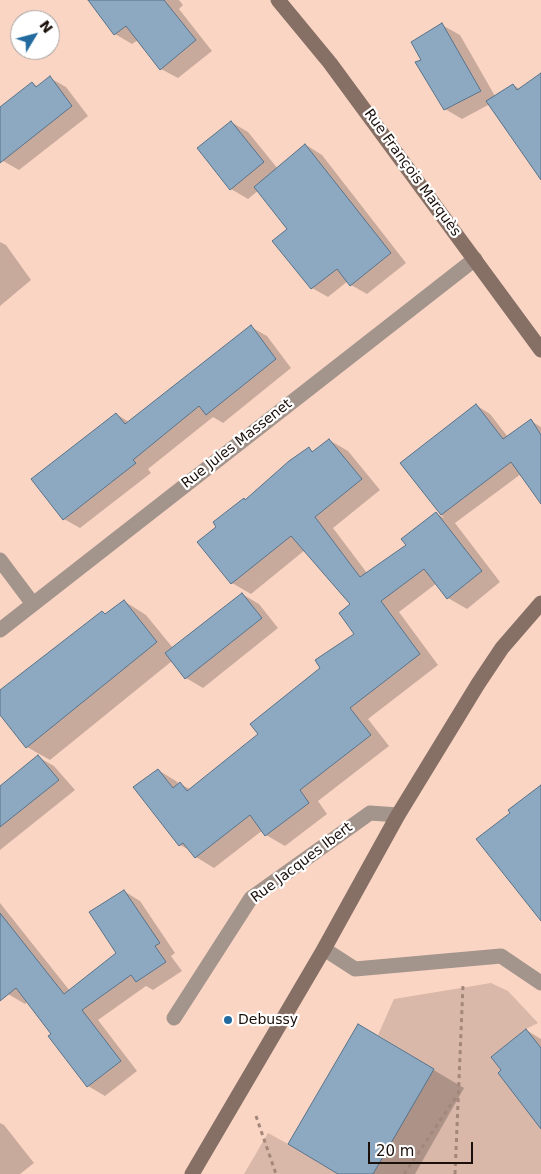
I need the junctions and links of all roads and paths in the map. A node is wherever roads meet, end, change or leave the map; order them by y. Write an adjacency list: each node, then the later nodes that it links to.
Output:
1 (278, 0): 2 (main road, Rue François Marquès)
2 (475, 259): 3 (main road, Rue François Marquès); 6 (street, Rue Jules Massenet)
3 (541, 350)
4 (0, 560): 6 (street)
5 (541, 603): 8 (main road)
6 (33, 604): 7 (street, Rue Jules Massenet)
7 (0, 630)
8 (398, 816): 9 (main road); 12 (street, Rue Jacques Ibert)
9 (324, 949): 10 (street); 13 (main road)
10 (464, 960): 11 (street); 14 (path)
11 (541, 983)
12 (174, 1018)
13 (245, 1085): 15 (main road); 16 (path)
14 (458, 1094): 17 (path); 18 (path)
15 (192, 1174)
16 (276, 1174)
17 (404, 1174)
18 (455, 1174)

